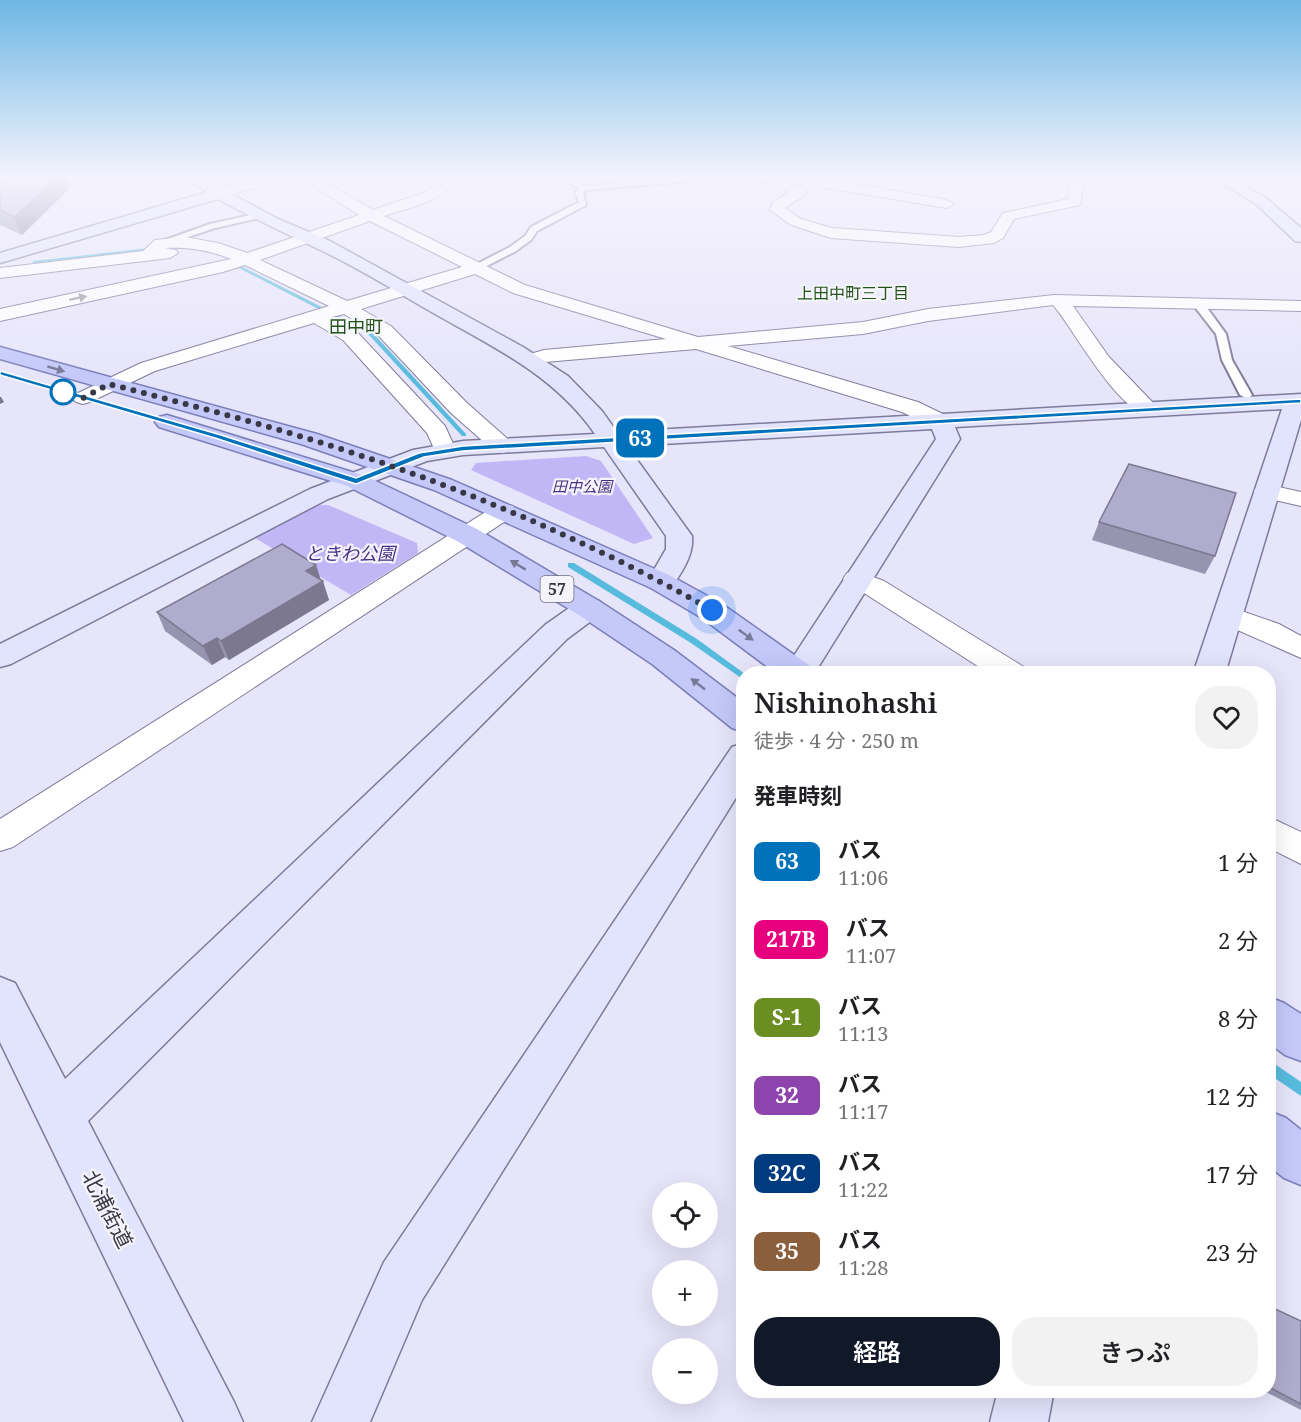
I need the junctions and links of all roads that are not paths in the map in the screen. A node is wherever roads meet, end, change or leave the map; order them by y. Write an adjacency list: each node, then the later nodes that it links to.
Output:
1 (62, 244): 8 (street)
2 (165, 244): 7 (lane)
3 (291, 244): 9 (street)
4 (323, 244): 13 (street)
5 (429, 244): 11 (street)
6 (519, 244): 11 (lane)
7 (155, 248): 8 (street); 9 (street); 10 (street)
8 (10, 261): 12 (street)
9 (244, 261): 10 (street); 17 (street)
10 (219, 268): 18 (street, one-way to 10)
11 (476, 268): 13 (street); 20 (street)
12 (0, 273)
13 (404, 290): 17 (street); 22 (street)
14 (1058, 300): 15 (street); 20 (street); 28 (street)
15 (1199, 303): 16 (street); 25 (lane)
16 (1301, 306)
17 (344, 308): 19 (street); 31 (street)
18 (0, 315)
19 (319, 316): 24 (street); 32 (street)
20 (695, 343): 22 (street); 29 (street)
21 (0, 353): 24 (main road, one-way to 24)
22 (530, 360): 30 (street)
23 (0, 374): 26 (main road, 57)
24 (109, 384): 26 (street); 33 (main road)
25 (1246, 394)
26 (83, 398): 34 (main road, 57)
27 (1298, 402): 28 (street); 35 (street)
28 (1149, 410): 29 (street)
29 (941, 422): 30 (street); 39 (street)
30 (609, 439): 31 (street); 40 (street)
31 (502, 446): 32 (street)
32 (445, 450): 33 (street)
33 (391, 466): 34 (street); 37 (main road)
34 (356, 481): 38 (main road, 57); 44 (street)
35 (1266, 491): 36 (street); 42 (street)
36 (1301, 499)
37 (504, 511): 38 (street); 40 (main road)
38 (467, 535): 41 (main road, 57, one-way to 38); 52 (street)
39 (857, 579): 46 (street); 47 (street)
40 (661, 582): 45 (main road, one-way to 45)
41 (589, 608): 49 (main road, 57, one-way to 41); 57 (street)
42 (1227, 615): 43 (street); 48 (street)
43 (1301, 648)
44 (0, 657)
45 (788, 666)
46 (802, 666)
47 (1000, 666)
48 (1211, 666)
49 (736, 714)
50 (736, 768): 62 (street)
51 (1276, 835): 53 (street)
52 (0, 837)
53 (1301, 849)
54 (0, 997): 57 (street, 北浦街道)
55 (1276, 1022): 56 (main road)
56 (1301, 1040)
57 (60, 1116): 61 (street, 北浦街道)
58 (1276, 1141): 59 (main road)
59 (1301, 1161)
60 (1024, 1398): 63 (street)
61 (214, 1422)
62 (341, 1422)
63 (1019, 1422)

